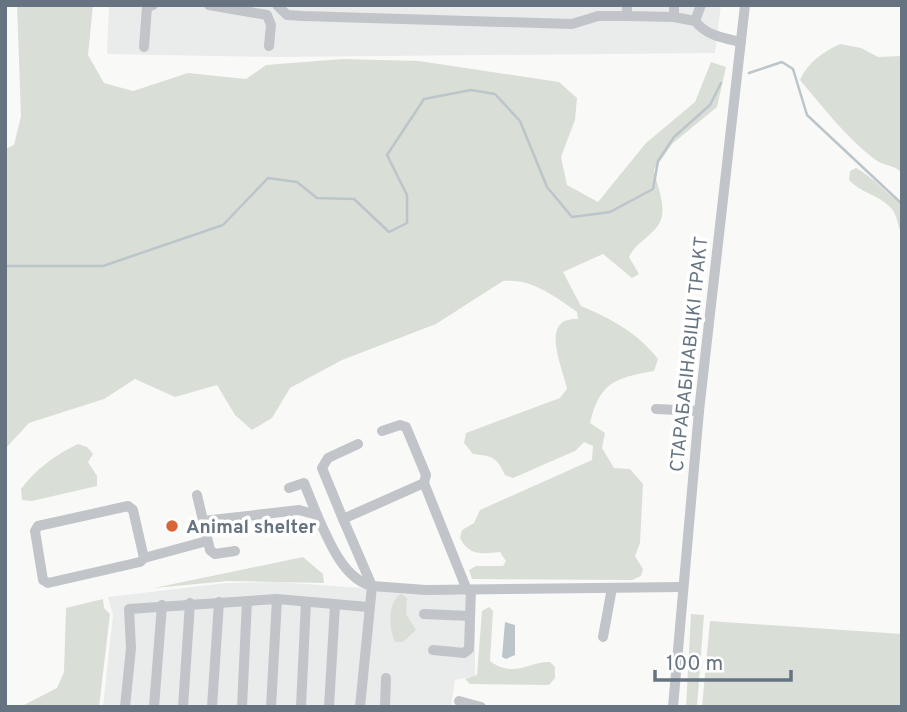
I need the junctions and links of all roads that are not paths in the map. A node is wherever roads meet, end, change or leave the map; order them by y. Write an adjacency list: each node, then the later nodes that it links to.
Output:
1 (153, 5): 13 (street)
2 (209, 5): 12 (street)
3 (277, 5): 6 (street)
4 (701, 5): 10 (street)
5 (745, 5): 11 (street, СТАРАБАБІНАВІЦКІ ТРАКТ)
6 (598, 10): 8 (street)
7 (650, 10): 8 (street); 9 (street)
8 (627, 11)
9 (674, 11): 10 (street)
10 (695, 21): 11 (street)
11 (741, 42): 15 (street, СТАРАБАБІНАВІЦКІ ТРАКТ)
12 (269, 46)
13 (144, 47)
14 (656, 409): 15 (street)
15 (699, 411): 28 (street, СТАРАБАБІНАВІЦКІ ТРАКТ)
16 (382, 431): 18 (street)
17 (358, 444): 22 (street)
18 (424, 484): 22 (street); 30 (street)
19 (289, 488): 21 (street)
20 (197, 495): 23 (street)
21 (317, 515): 23 (street); 27 (street)
22 (343, 519): 27 (street)
23 (203, 521): 24 (street)
24 (207, 541): 25 (street); 26 (street)
25 (235, 551)
26 (144, 558): 26 (street)
27 (372, 586): 30 (street); 38 (street)
28 (682, 587): 29 (street); 56 (street, СТАРАБАБІНАВІЦКІ ТРАКТ)
29 (612, 588): 30 (street); 41 (street)
30 (469, 590): 40 (street)
31 (277, 600): 32 (street); 34 (street); 50 (street)
32 (247, 601): 33 (street); 49 (street)
33 (219, 602): 35 (street); 48 (street)
34 (306, 602): 37 (street); 51 (street)
35 (190, 603): 36 (street); 47 (street)
36 (162, 605): 45 (street); 46 (street)
37 (335, 605): 38 (street); 52 (street)
38 (368, 607): 53 (street)
39 (424, 614): 40 (street)
40 (470, 616): 42 (street)
41 (603, 637)
42 (433, 650)
43 (386, 678): 54 (street)
44 (459, 701): 55 (street)
45 (125, 707)
46 (154, 707)
47 (183, 707)
48 (212, 707)
49 (242, 707)
50 (271, 707)
51 (300, 707)
52 (329, 707)
53 (360, 707)
54 (385, 707)
55 (481, 707)
56 (673, 707)

